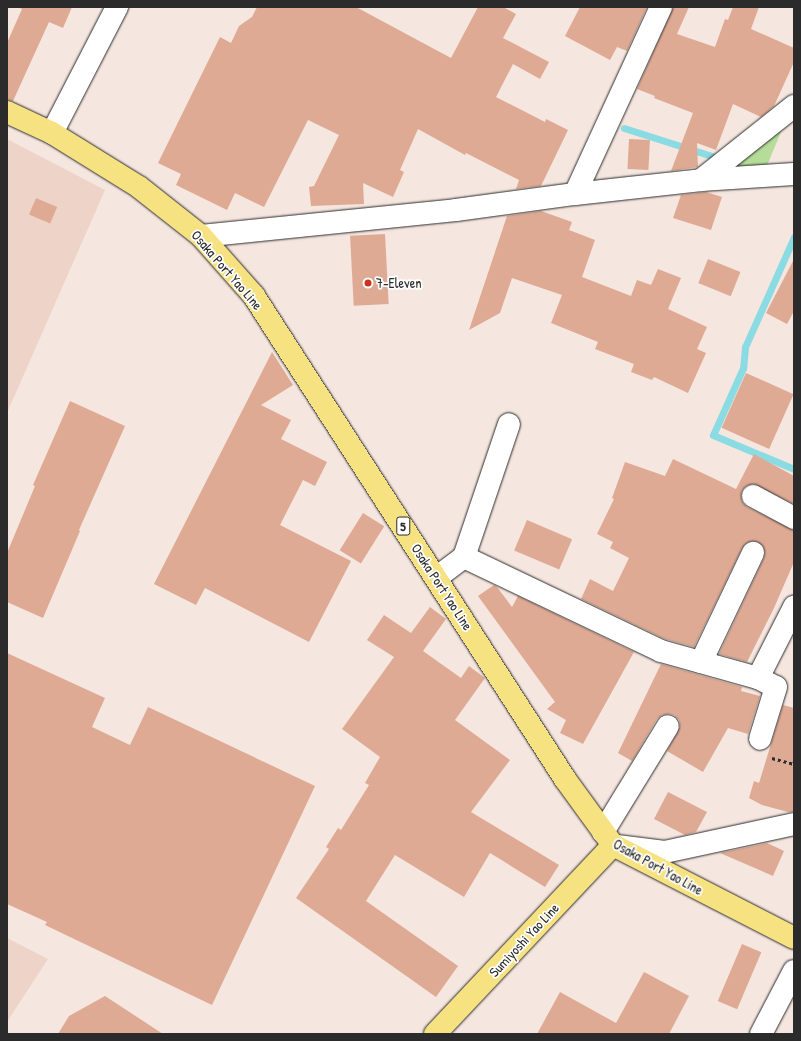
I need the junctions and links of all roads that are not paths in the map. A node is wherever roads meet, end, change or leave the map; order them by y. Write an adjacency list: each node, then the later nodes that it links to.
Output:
1 (118, 7): 5 (street)
2 (661, 7): 8 (street)
3 (794, 106): 7 (street)
4 (7, 112): 5 (main road, Osaka Port Yao Line / 5)
5 (52, 133): 9 (main road, Osaka Port Yao Line / 5)
6 (794, 174): 7 (street)
7 (701, 180): 8 (street)
8 (574, 194): 9 (street)
9 (201, 236): 15 (main road, Osaka Port Yao Line / 5)
10 (509, 424): 14 (street)
11 (753, 496): 12 (street)
12 (794, 518)
13 (753, 553): 17 (street)
14 (464, 557): 15 (street); 17 (street)
15 (436, 578): 22 (main road, Osaka Port Yao Line / 5)
16 (794, 606): 18 (street)
17 (701, 662): 18 (street)
18 (758, 678): 20 (street)
19 (668, 726): 22 (street)
20 (760, 740)
21 (794, 824): 22 (street)
22 (608, 838): 23 (main road, Osaka Port Yao Line / 5); 25 (main road, Sumiyoshi Yao Line)
23 (794, 938)
24 (794, 971): 26 (street)
25 (435, 1034)
26 (761, 1034)

